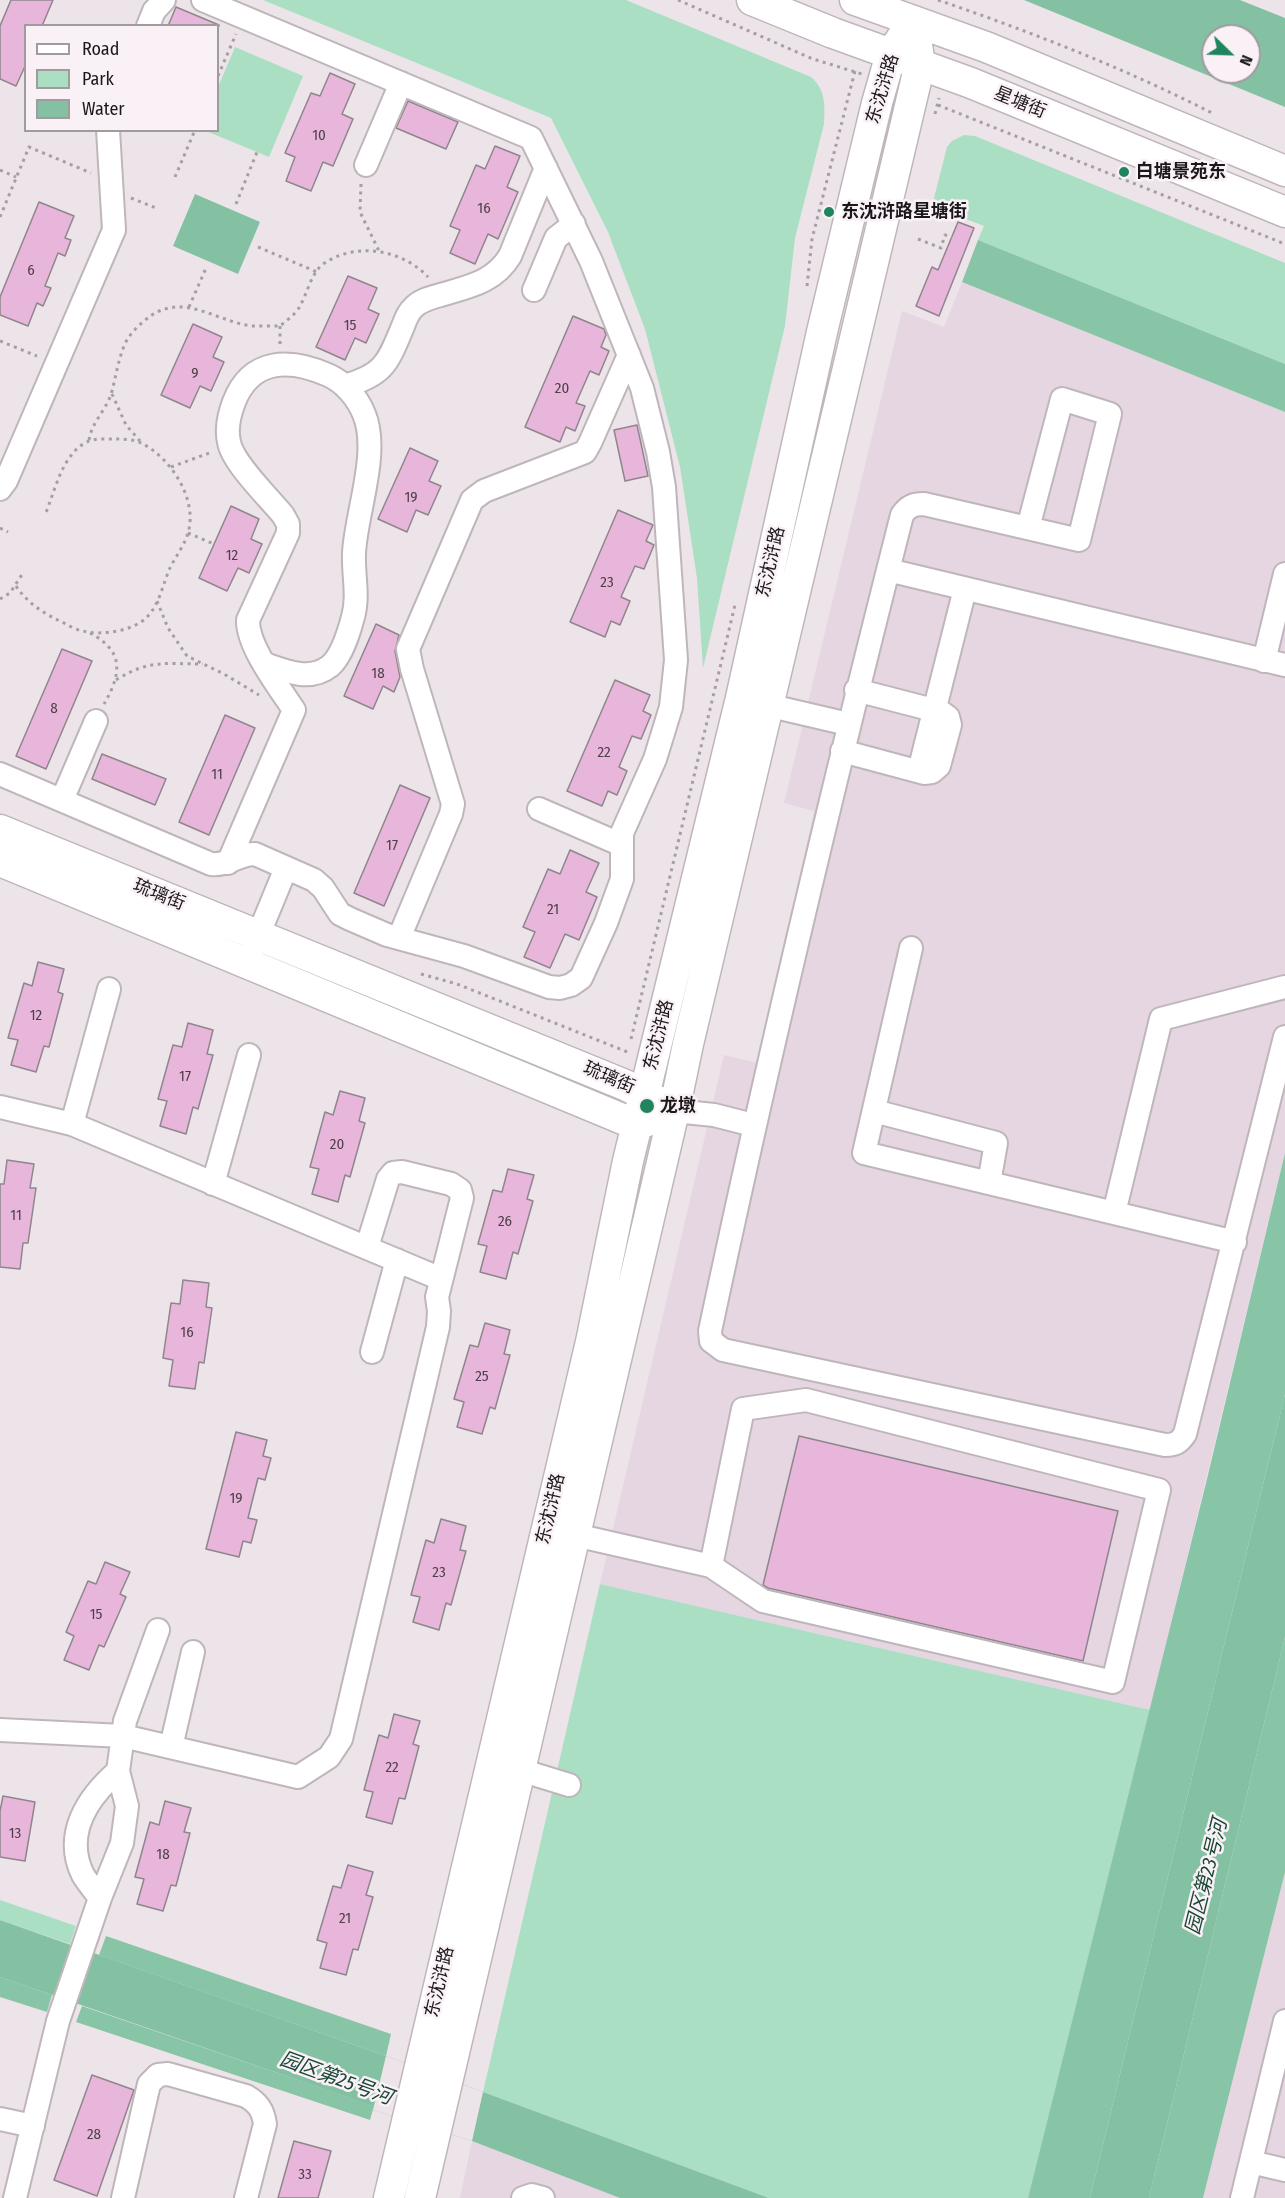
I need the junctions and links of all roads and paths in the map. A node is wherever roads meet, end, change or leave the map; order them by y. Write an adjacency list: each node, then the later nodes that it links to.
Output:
1 (164, 0): 9 (street)
2 (203, 0): 7 (street)
3 (678, 0): 13 (path)
4 (752, 0): 10 (main road, 星塘街)
5 (855, 0): 8 (main road)
6 (938, 0): 16 (path)
7 (243, 17): 12 (path); 14 (street)
8 (913, 21): 10 (main road, 东沈浒路); 11 (main road, 东沈浒路); 23 (main road)
9 (149, 24)
10 (891, 54): 11 (main road, 星塘街); 13 (main road, 东沈浒路)
11 (920, 64): 15 (main road, 东沈浒路); 28 (main road, 星塘街)
12 (219, 74)
13 (883, 82): 71 (main road, 东沈浒路)
14 (401, 83): 20 (street); 21 (street)
15 (912, 94): 33 (path); 71 (main road, 东沈浒路)
16 (1221, 117)
17 (108, 132): 26 (street)
18 (194, 132): 25 (path)
19 (257, 152): 27 (path)
20 (366, 165): 35 (path)
21 (546, 168): 30 (street); 39 (street)
22 (0, 170): 24 (path)
23 (1285, 171)
24 (16, 177): 26 (path); 29 (path)
25 (175, 177)
26 (112, 182): 43 (street)
27 (236, 204)
28 (1285, 213)
29 (0, 217)
30 (574, 224): 38 (street); 42 (street)
31 (952, 237): 32 (path)
32 (918, 239)
33 (1285, 244)
34 (258, 247): 37 (path)
35 (380, 252): 37 (path); 39 (path)
36 (206, 268): 40 (path)
37 (317, 273): 40 (path)
38 (534, 290)
39 (438, 296): 44 (street)
40 (189, 307): 45 (path)
41 (0, 341): 43 (path)
42 (629, 355): 80 (street); 85 (street)
43 (58, 364): 50 (street)
44 (345, 386): 48 (street); 67 (street)
45 (112, 394): 46 (path); 47 (path)
46 (89, 440): 47 (path); 51 (path)
47 (141, 443): 49 (path)
48 (232, 451): 49 (path); 67 (street)
49 (170, 467): 55 (path)
50 (0, 489)
51 (45, 515)
52 (0, 528): 54 (path)
53 (1028, 528): 53 (street); 57 (street)
54 (8, 532)
55 (188, 533): 56 (path); 63 (path)
56 (214, 544)
57 (888, 570): 61 (street); 69 (street)
58 (23, 573): 60 (path)
59 (1285, 574): 65 (street)
60 (16, 586): 62 (path); 64 (path)
61 (965, 589): 65 (street); 72 (street)
62 (0, 599)
63 (157, 601): 64 (path); 66 (path)
64 (89, 632): 68 (path)
65 (1275, 663)
66 (205, 664): 68 (path); 70 (path)
67 (265, 664): 82 (street)
68 (116, 680): 73 (path)
69 (856, 690): 72 (street); 74 (street)
70 (261, 697)
71 (754, 702): 74 (street); 92 (main road, 东沈浒路); 94 (main road, 东沈浒路)
72 (934, 710): 75 (street)
73 (96, 721): 77 (street)
74 (848, 724): 75 (street)
75 (842, 751): 98 (street)
76 (0, 774): 77 (street)
77 (62, 801): 82 (street)
78 (539, 809): 80 (street)
79 (0, 830): 84 (main road, 琉璃街)
80 (622, 845): 85 (street)
81 (0, 861): 87 (main road, 琉璃街)
82 (228, 862): 83 (street)
83 (286, 868): 84 (street); 85 (street)
84 (258, 935): 87 (street); 92 (main road, 琉璃街)
85 (399, 938)
86 (911, 948): 95 (street)
87 (246, 963): 97 (main road, 琉璃街)
88 (1285, 987): 101 (street)
89 (109, 989): 96 (street)
90 (1285, 1037): 102 (street)
91 (249, 1055): 100 (street)
92 (644, 1093): 94 (main road, 琉璃街); 97 (main road, 东沈浒路)
93 (0, 1107): 96 (street)
94 (674, 1111): 97 (main road); 98 (street); 107 (main road, 东沈浒路)
95 (873, 1111): 99 (street); 99 (street)
96 (72, 1124): 100 (street)
97 (637, 1125): 126 (main road, 东沈浒路)
98 (753, 1125): 102 (street)
99 (988, 1183): 101 (street)
100 (213, 1184): 103 (street)
101 (1114, 1213): 102 (street)
102 (1235, 1242)
103 (368, 1247): 104 (street); 105 (street)
104 (397, 1260): 105 (street); 106 (street)
105 (441, 1279): 113 (street)
106 (372, 1352)
107 (575, 1535): 108 (street); 114 (main road, 东沈浒路)
108 (711, 1566): 108 (street)
109 (158, 1630): 112 (street)
110 (193, 1652): 113 (street)
111 (0, 1730): 112 (street)
112 (123, 1736): 113 (street); 115 (street)
113 (171, 1747)
114 (520, 1770): 116 (street); 127 (main road, 东沈浒路)
115 (118, 1771): 117 (street); 117 (street)
116 (569, 1785)
117 (100, 1898): 120 (street)
118 (1285, 2021): 121 (street)
119 (0, 2119): 120 (street)
120 (33, 2126): 123 (street)
121 (1251, 2162): 122 (street); 130 (street)
122 (1285, 2170)
123 (15, 2198)
124 (123, 2198): 125 (street)
125 (246, 2198)
126 (389, 2198)
127 (420, 2198)
128 (523, 2198): 129 (street)
129 (543, 2198)
130 (1242, 2198)

